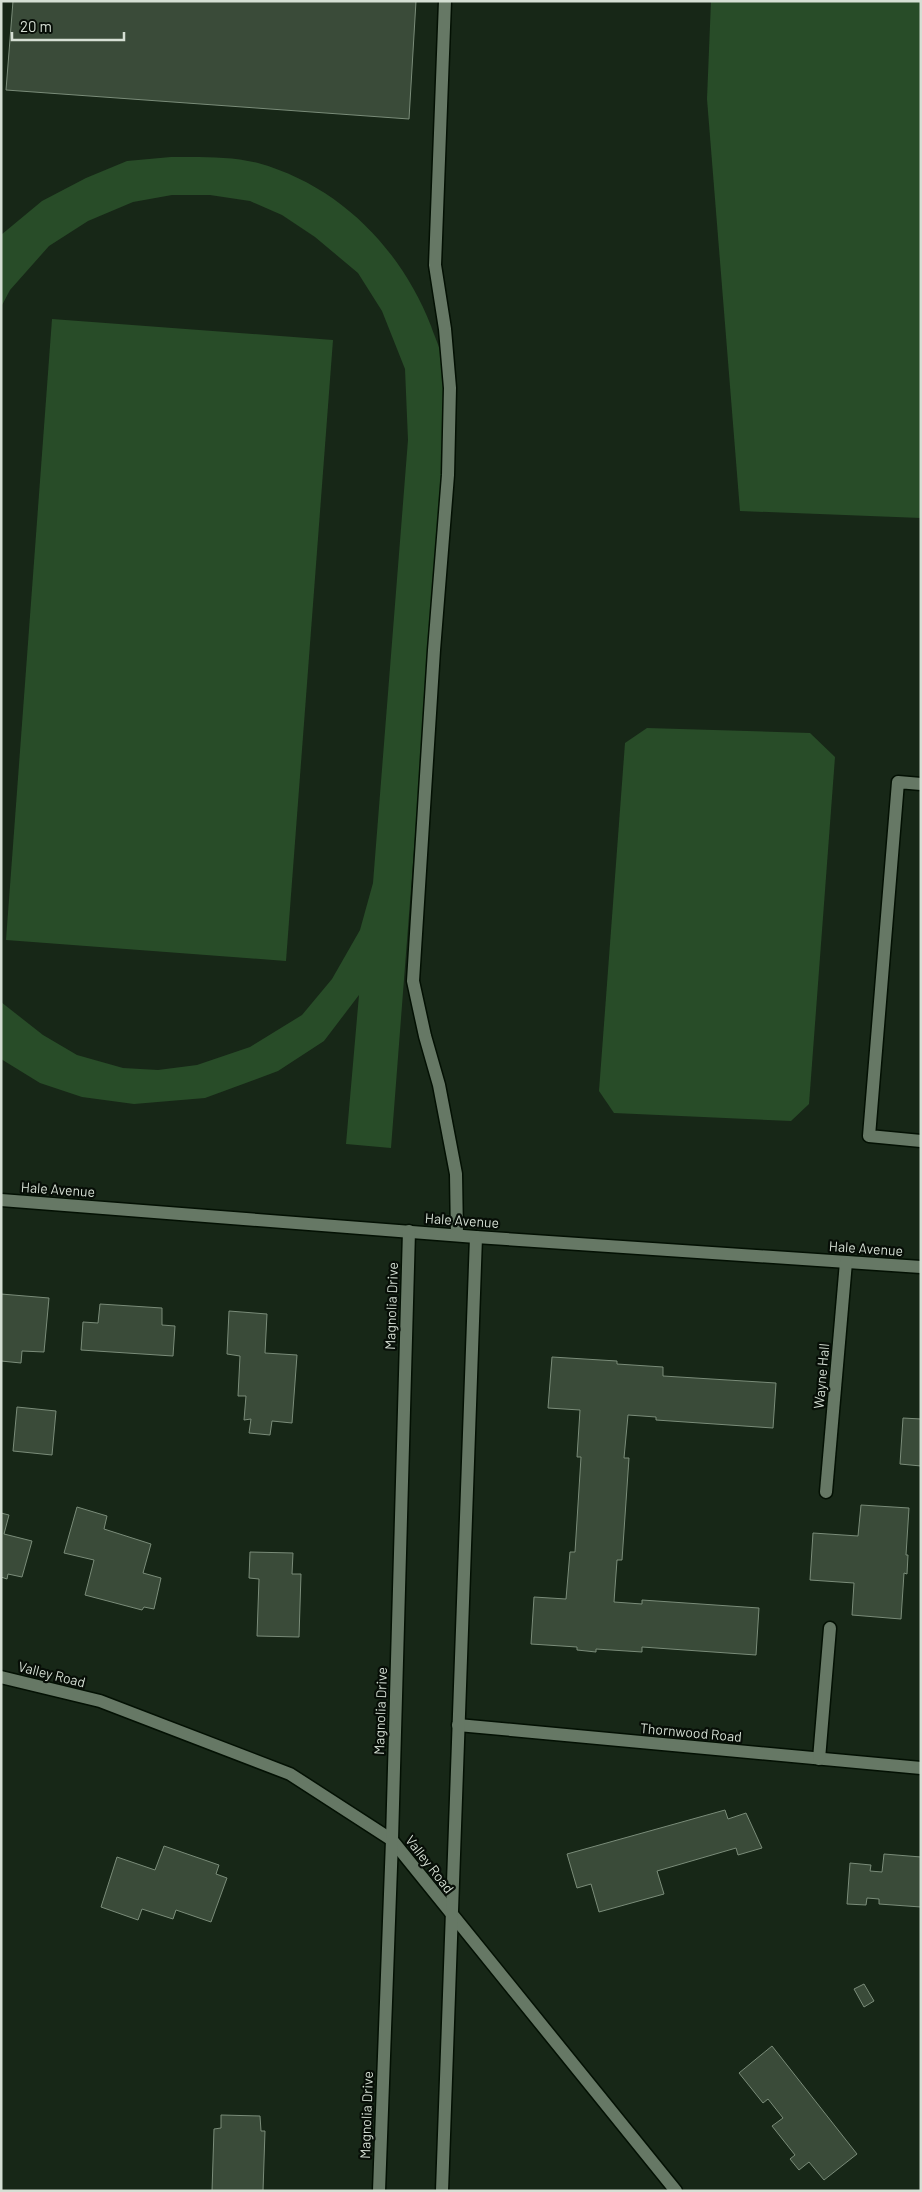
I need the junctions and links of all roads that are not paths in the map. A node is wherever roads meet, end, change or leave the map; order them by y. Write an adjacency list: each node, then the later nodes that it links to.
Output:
1 (445, 1): 6 (street)
2 (921, 784): 3 (street)
3 (921, 1141)
4 (1, 1200): 5 (street, Hale Avenue)
5 (408, 1231): 6 (street, Hale Avenue); 16 (street, Magnolia Drive)
6 (457, 1235): 7 (street, Hale Avenue)
7 (476, 1236): 8 (street, Hale Avenue); 13 (street)
8 (846, 1262): 9 (street, Hale Avenue); 10 (street, Wayne Hall)
9 (921, 1267)
10 (826, 1492)
11 (830, 1628): 14 (street)
12 (1, 1677): 16 (street, Valley Road)
13 (458, 1725): 14 (street, Thornwood Road); 17 (street)
14 (819, 1759): 15 (street, Thornwood Road)
15 (921, 1768)
16 (392, 1840): 17 (street, Valley Road); 18 (street, Magnolia Drive)
17 (452, 1916): 19 (street); 20 (street, Valley Road)
18 (379, 2191)
19 (442, 2191)
20 (676, 2191)

